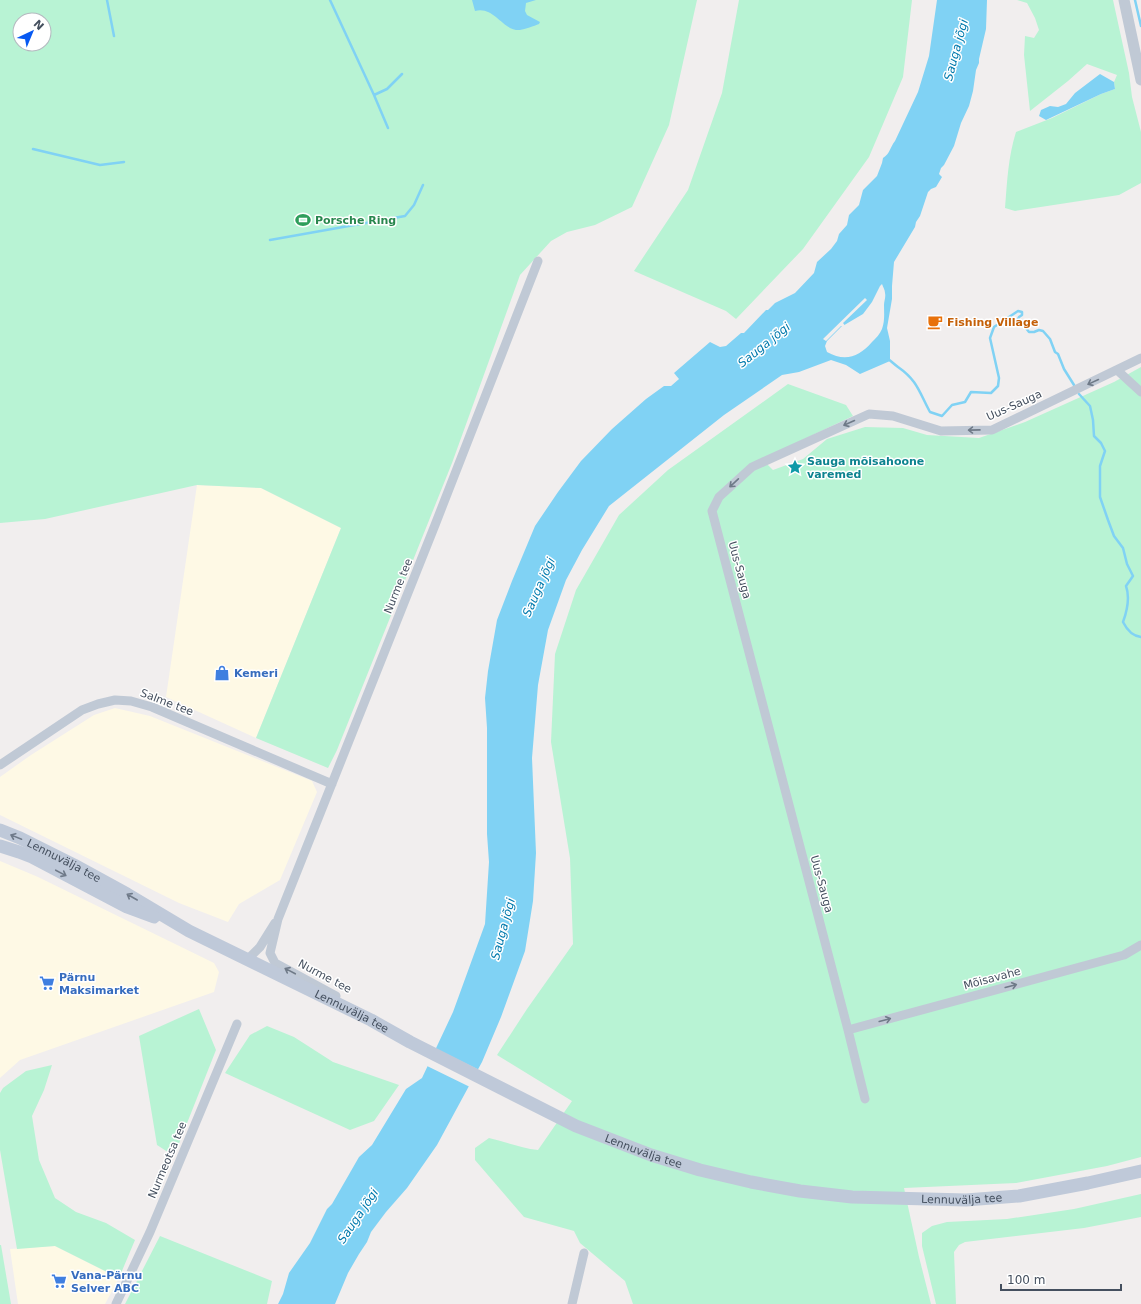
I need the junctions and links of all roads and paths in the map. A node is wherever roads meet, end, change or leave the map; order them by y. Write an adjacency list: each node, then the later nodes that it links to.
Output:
1 (1124, 0): 2 (street)
2 (1141, 80)
3 (538, 261): 8 (street, Nurme tee)
4 (1141, 358): 5 (street, Uus-Sauga)
5 (1117, 370): 6 (street); 18 (street, Uus-Sauga, one-way to 18)
6 (1141, 392)
7 (0, 765): 8 (street, Salme tee)
8 (332, 784): 11 (street, Nurme tee)
9 (0, 830): 12 (main road, Lennuvälja tee, one-way to 9)
10 (0, 846): 12 (main road, Lennuvälja tee, one-way to 12)
11 (278, 919): 14 (street, Nurme tee); 15 (street, Nurme tee)
12 (190, 931): 15 (main road, Lennuvälja tee)
13 (1141, 945): 18 (street, Mõisavahe, one-way to 13)
14 (270, 953): 15 (street); 16 (street, Nurme tee, one-way to 14)
15 (252, 962): 16 (main road, Lennuvälja tee)
16 (371, 1020): 20 (main road, Lennuvälja tee)
17 (237, 1024): 22 (street, Nurmeotsa tee)
18 (848, 1030): 19 (street, Uus-Sauga)
19 (865, 1099)
20 (1141, 1171)
21 (584, 1253): 23 (street)
22 (116, 1304)
23 (572, 1304)

